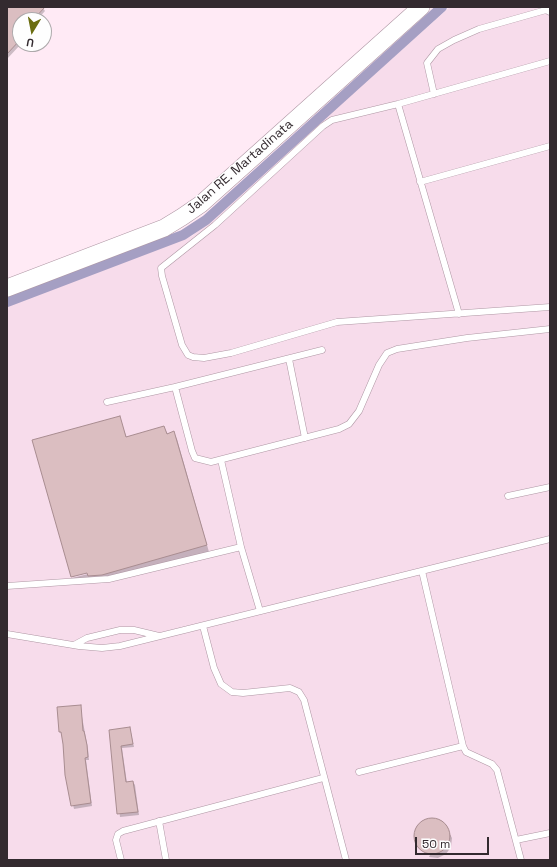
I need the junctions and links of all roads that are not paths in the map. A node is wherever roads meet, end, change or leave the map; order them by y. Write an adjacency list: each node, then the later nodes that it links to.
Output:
1 (421, 7): 8 (main road, Jalan RE. Martadinata)
2 (550, 12): 4 (lane)
3 (550, 61): 4 (lane)
4 (434, 94): 5 (lane)
5 (398, 104): 7 (lane); 10 (lane)
6 (550, 146): 7 (lane)
7 (420, 182): 10 (lane)
8 (7, 288)
9 (550, 308): 10 (lane)
10 (459, 314)
11 (550, 329): 16 (lane)
12 (322, 350): 13 (lane)
13 (288, 359): 14 (lane); 16 (lane)
14 (174, 387): 15 (lane); 17 (lane)
15 (107, 402)
16 (305, 438): 17 (lane)
17 (221, 460): 21 (lane)
18 (550, 487): 19 (lane)
19 (508, 496)
20 (550, 539): 22 (lane)
21 (241, 547): 23 (lane); 24 (lane)
22 (422, 571): 24 (lane); 29 (lane)
23 (7, 586)
24 (260, 611): 25 (lane)
25 (203, 626): 27 (lane); 31 (lane)
26 (7, 634): 28 (lane)
27 (161, 636): 28 (lane); 28 (lane)
28 (74, 645)
29 (463, 746): 30 (lane); 34 (lane)
30 (360, 772)
31 (324, 778): 32 (lane); 37 (lane)
32 (159, 821): 35 (lane); 36 (lane)
33 (550, 832): 34 (lane)
34 (516, 840): 38 (lane)
35 (121, 860)
36 (166, 860)
37 (346, 860)
38 (521, 860)

